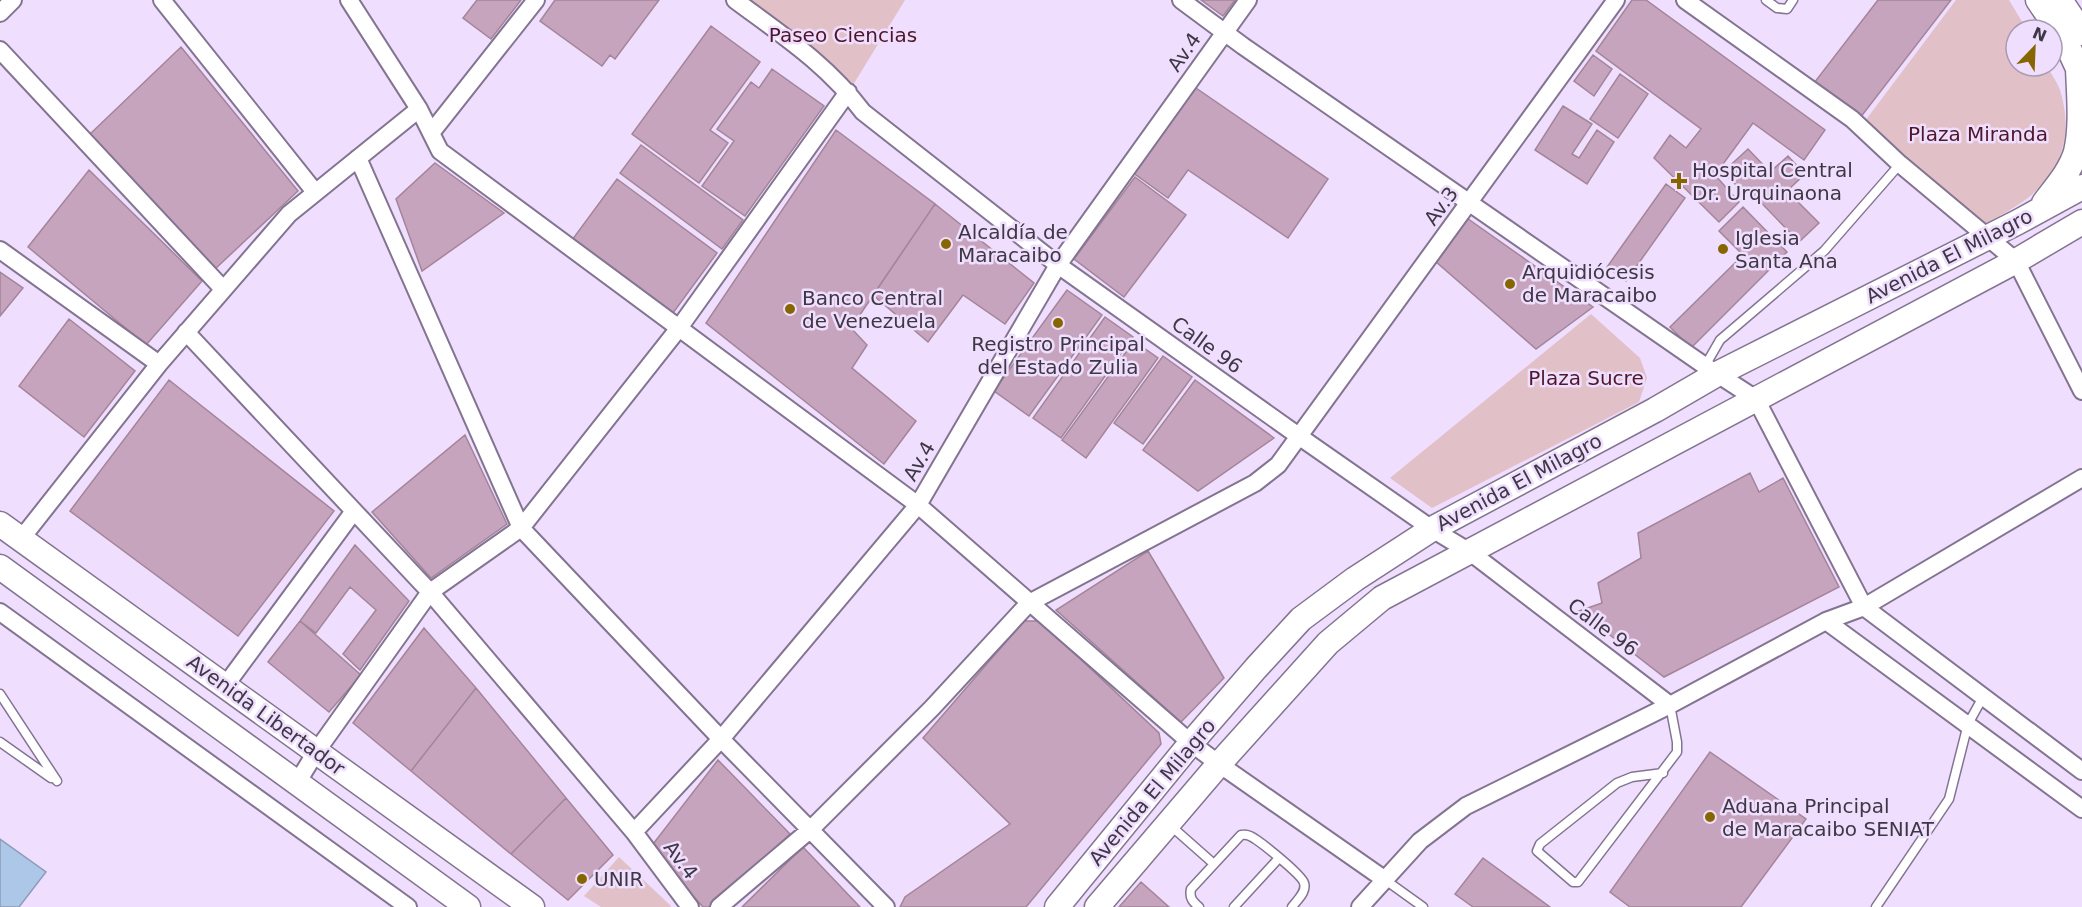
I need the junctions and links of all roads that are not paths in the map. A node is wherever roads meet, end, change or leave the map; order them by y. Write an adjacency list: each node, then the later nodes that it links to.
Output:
1 (13, 0): 14 (street)
2 (162, 0): 25 (street)
3 (349, 0): 20 (street)
4 (536, 0): 21 (street)
5 (735, 0): 19 (street, Calle 96)
6 (1181, 0): 15 (street)
7 (1248, 0): 15 (street, Av.4)
8 (1616, 0): 26 (street, Av.3)
9 (1685, 0): 23 (street)
10 (1766, 0): 11 (lane)
11 (1793, 0)
12 (2038, 0): 18 (main road)
13 (2060, 0): 16 (main road)
14 (0, 13)
15 (1224, 31): 26 (street); 32 (street, Av.4)
16 (2082, 33)
17 (0, 50): 33 (street)
18 (2080, 72): 27 (main road)
19 (848, 92): 32 (street, Calle 96); 34 (street)
20 (419, 109): 21 (street); 22 (street)
21 (431, 133): 34 (street)
22 (358, 158): 25 (street); 45 (street)
23 (1899, 164): 29 (street); 37 (lane)
24 (2082, 187): 27 (main road, Avenida El Milagro)
25 (315, 192): 33 (street)
26 (1470, 202): 37 (street); 40 (street, Av.3)
27 (2036, 212): 29 (main road, Avenida El Milagro)
28 (2082, 222): 31 (main road, Avenida El Milagro)
29 (1986, 238): 31 (street); 37 (main road, Avenida El Milagro)
30 (0, 250): 36 (street)
31 (2016, 261): 38 (street); 39 (main road, Avenida El Milagro)
32 (1058, 265): 40 (street, Calle 96); 42 (street, Av.4)
33 (223, 290): 35 (street)
34 (679, 328): 42 (street); 45 (street)
35 (186, 332): 36 (street); 43 (street)
36 (159, 364): 47 (street)
37 (1711, 370): 39 (street); 46 (main road, Avenida El Milagro)
38 (2082, 391)
39 (1756, 399): 48 (main road, Avenida El Milagro); 52 (street)
40 (1300, 437): 46 (street, Calle 96); 51 (street, Av.3)
41 (2082, 478): 52 (street)
42 (918, 505): 51 (street); 60 (street, Av.4)
43 (354, 511): 50 (street); 55 (street)
44 (0, 524): 47 (main road, Avenida Libertador)
45 (521, 528): 50 (street); 60 (street)
46 (1432, 528): 48 (street, Calle 96); 62 (main road, Avenida El Milagro)
47 (21, 539): 55 (main road, Avenida Libertador)
48 (1470, 552): 58 (street, Calle 96); 64 (main road, Avenida El Milagro)
49 (0, 567): 67 (main road, Avenida Libertador)
50 (430, 592): 63 (street); 71 (street)
51 (1029, 603): 62 (street); 70 (street, Av.3)
52 (1864, 608): 54 (street); 57 (street)
53 (0, 612): 75 (street)
54 (1826, 621): 58 (street); 59 (street)
55 (225, 686): 63 (main road, Avenida Libertador)
56 (0, 694): 61 (lane)
57 (1983, 697): 59 (lane); 65 (street)
58 (1670, 705): 66 (lane); 74 (street)
59 (1968, 724): 68 (street); 88 (lane)
60 (720, 740): 70 (street); 71 (street, Av.4)
61 (0, 742)
62 (1191, 743): 64 (street); 81 (main road, Avenida El Milagro)
63 (316, 752): 67 (street); 77 (main road, Avenida Libertador)
64 (1219, 764): 69 (main road, Avenida El Milagro); 74 (street)
65 (2082, 771)
66 (1663, 773): 66 (lane)
67 (297, 783): 76 (main road, Avenida Libertador)
68 (2082, 809)
69 (1168, 824): 73 (lane); 82 (main road, Avenida El Milagro)
70 (811, 829): 79 (street, Av.3); 80 (street)
71 (634, 832): 78 (street, Av.4)
72 (1280, 858): 73 (lane); 84 (lane); 85 (lane)
73 (1214, 864): 83 (lane)
74 (1384, 879): 86 (street); 87 (lane)
75 (408, 907)
76 (468, 907)
77 (532, 907)
78 (690, 907)
79 (719, 907)
80 (885, 907)
81 (1057, 907)
82 (1097, 907)
83 (1199, 907)
84 (1234, 907)
85 (1292, 907)
86 (1360, 907)
87 (1423, 907)
88 (1876, 907)

